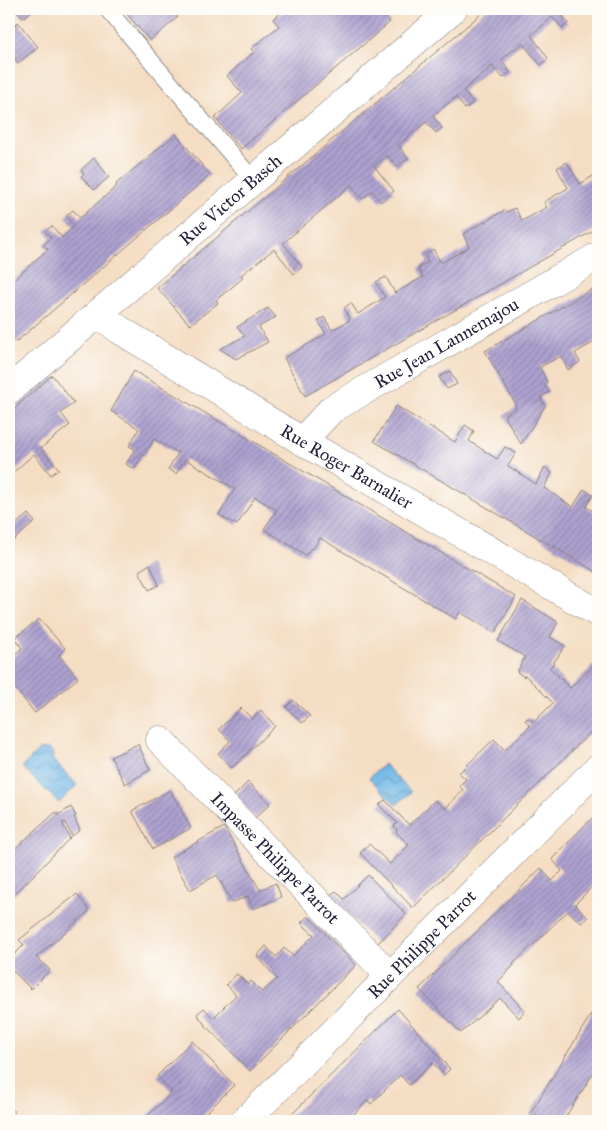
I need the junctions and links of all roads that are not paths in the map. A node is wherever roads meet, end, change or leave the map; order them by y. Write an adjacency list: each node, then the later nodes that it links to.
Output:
1 (107, 9): 3 (lane)
2 (453, 9): 3 (street, Rue Victor Basch)
3 (254, 181): 5 (street, Rue Victor Basch)
4 (598, 256): 7 (street, Rue Jean Lannemajou)
5 (99, 314): 6 (street, Rue Victor Basch); 7 (street, Rue Roger Barnalier)
6 (9, 390)
7 (302, 441): 8 (street, Rue Roger Barnalier)
8 (598, 613)
9 (160, 740): 11 (street, Impasse Philippe Parrot)
10 (598, 768): 11 (street, Rue Philippe Parrot)
11 (390, 976): 12 (street, Rue Philippe Parrot)
12 (245, 1121)

